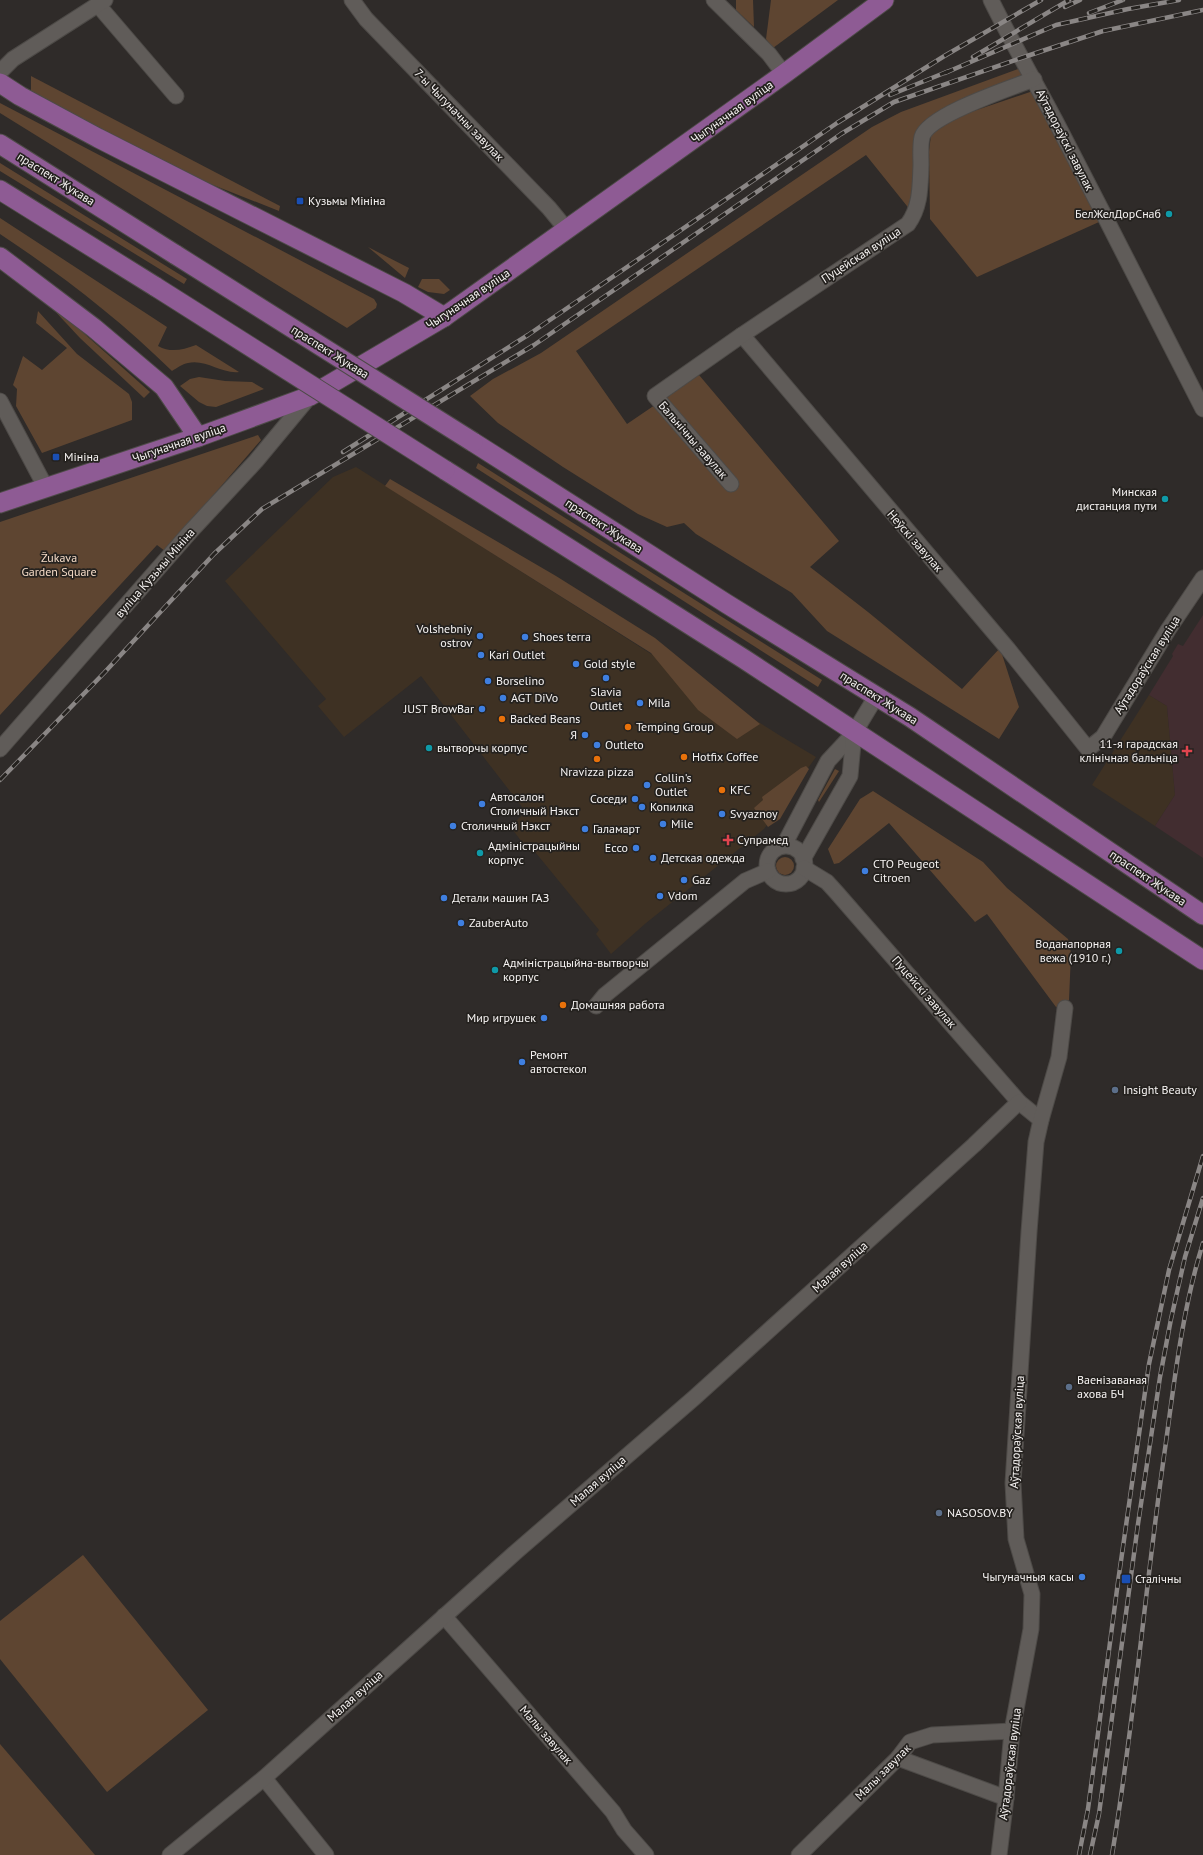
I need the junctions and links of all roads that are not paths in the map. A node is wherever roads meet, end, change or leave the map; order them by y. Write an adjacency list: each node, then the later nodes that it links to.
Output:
1 (352, 0): 13 (street, 7-ы Чыгуначны завулак)
2 (714, 0): 7 (street)
3 (884, 0): 7 (main road, Чыгуначная вуліца)
4 (991, 0): 8 (street, Аўтадораўскі завулак)
5 (102, 2): 6 (street); 10 (street)
6 (0, 72)
7 (784, 74): 13 (main road, Чыгуначная вуліца)
8 (1034, 79): 16 (street, Пуцейская вуліца); 20 (street, Аўтадораўскі завулак)
9 (0, 83): 15 (main road)
10 (176, 96)
11 (0, 144): 26 (main road, праспект Жукава, bridge)
12 (0, 190): 27 (main road, bridge)
13 (567, 230): 15 (main road, Чыгуначная вуліца)
14 (0, 257): 21 (main road)
15 (444, 317): 17 (main road, Чыгуначная вуліца)
16 (742, 335): 18 (street, Пуцейская вуліца); 28 (street, Неўскі завулак)
17 (310, 396): 21 (main road, Чыгуначная вуліца); 29 (street, вуліца Кузьмы Мініна)
18 (655, 396): 22 (street, Бальнічны завулак)
19 (0, 401): 23 (street)
20 (1203, 409)
21 (198, 437): 23 (main road, Чыгуначная вуліца)
22 (731, 484)
23 (46, 488): 24 (main road, Чыгуначная вуліца)
24 (0, 503)
25 (1203, 578): 28 (street, Аўтадораўская вуліца)
26 (876, 695): 27 (street); 33 (main road, праспект Жукава)
27 (854, 733): 30 (street); 31 (street); 34 (main road)
28 (1088, 749)
29 (0, 750)
30 (784, 845): 31 (street); 32 (street)
31 (804, 864): 32 (street); 37 (street, Пуцейскі завулак)
32 (768, 872): 35 (street)
33 (1203, 915)
34 (1203, 960)
35 (596, 1006)
36 (1065, 1008): 38 (street, Аўтадораўская вуліца)
37 (1020, 1102): 38 (street, Пуцейскі завулак); 39 (street, Малая вуліца)
38 (1041, 1120): 40 (street, Аўтадораўская вуліца)
39 (444, 1616): 42 (street, Малая вуліца); 46 (street, Малы завулак)
40 (1012, 1731): 41 (street, Малы завулак); 43 (street, Аўтадораўская вуліца)
41 (898, 1758): 43 (street); 47 (street, Малы завулак)
42 (264, 1778): 44 (street, Малая вуліца); 45 (street)
43 (1006, 1798): 48 (street, Аўтадораўская вуліца)
44 (170, 1855)
45 (326, 1855)
46 (646, 1855)
47 (799, 1855)
48 (999, 1855)

